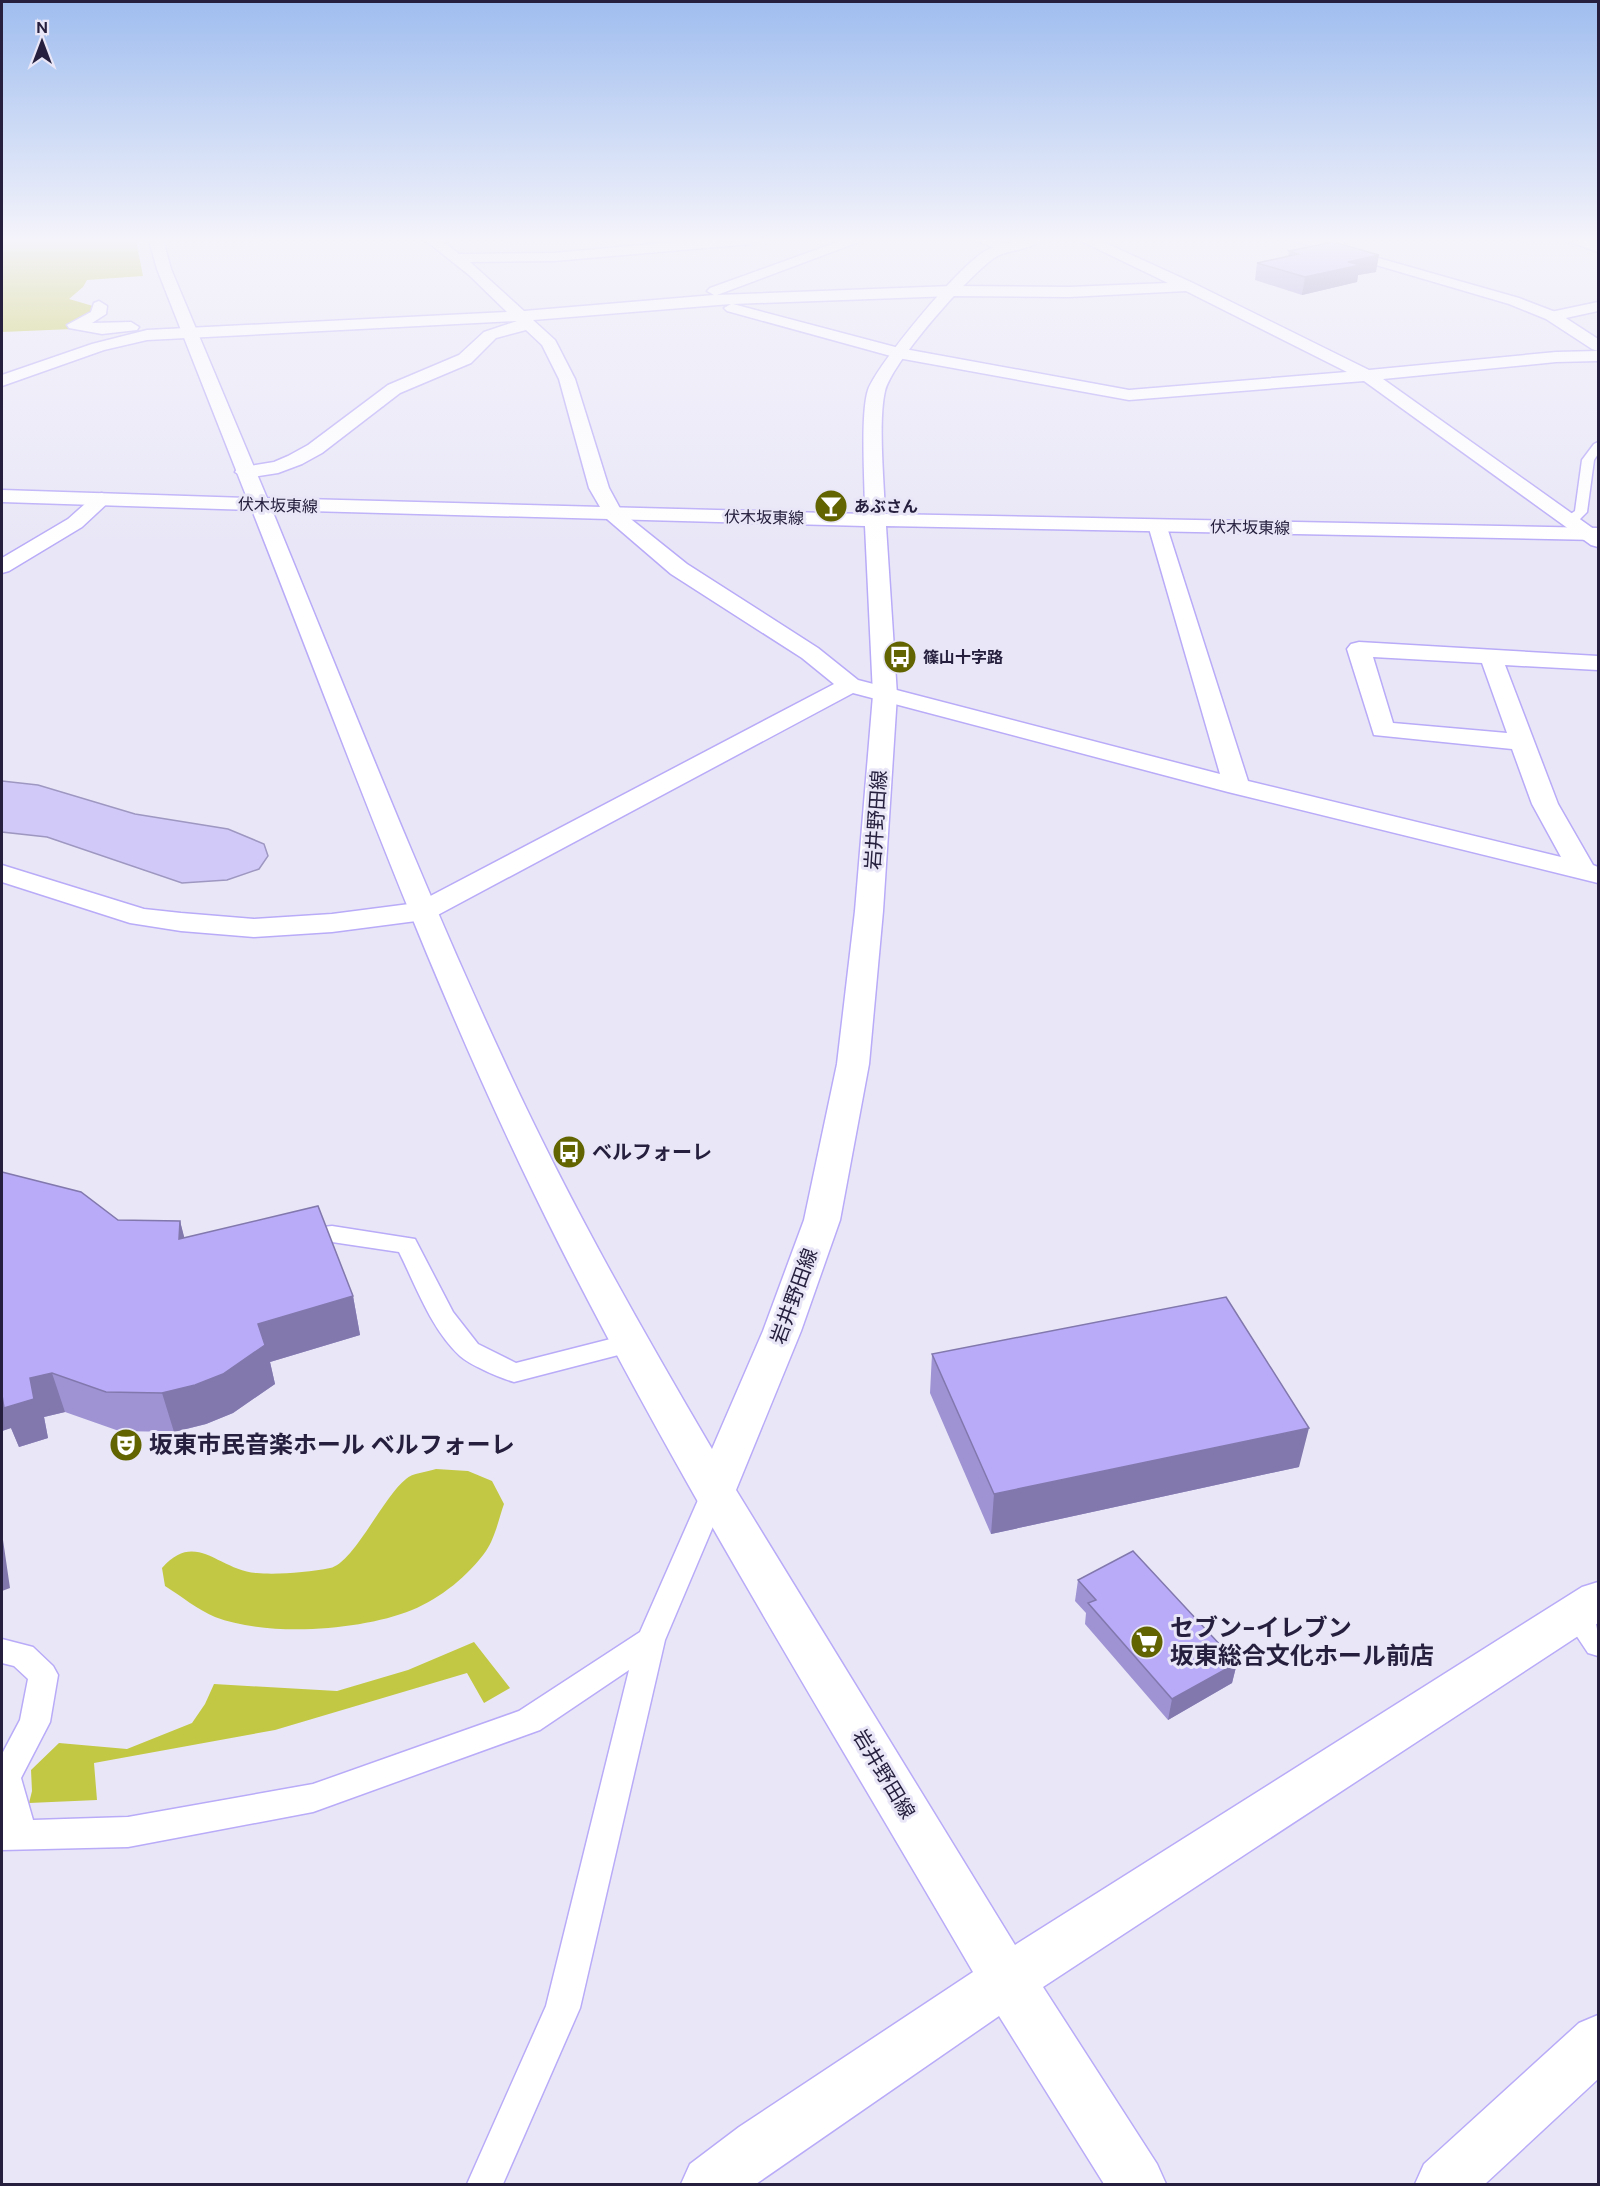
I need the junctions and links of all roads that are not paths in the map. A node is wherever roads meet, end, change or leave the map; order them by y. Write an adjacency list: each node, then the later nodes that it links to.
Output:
1 (118, 342): 11 (main road)
2 (194, 342): 13 (main road)
3 (483, 342): 13 (main road)
4 (548, 342): 17 (main road)
5 (856, 342): 8 (main road)
6 (908, 342): 8 (main road, 岩井野田線)
7 (1300, 342): 10 (main road)
8 (898, 353): 10 (main road); 18 (main road, 岩井野田線)
9 (1599, 356): 10 (main road)
10 (1368, 376): 19 (main road)
11 (2, 381)
12 (1599, 446): 19 (lane)
13 (245, 472): 16 (main road)
14 (2, 496): 15 (main road, 伏木坂東線)
15 (102, 499): 16 (main road, 伏木坂東線); 22 (main road)
16 (259, 505): 17 (main road, 伏木坂東線); 31 (main road)
17 (614, 515): 18 (main road, 伏木坂東線); 25 (main road)
18 (875, 519): 20 (main road, 伏木坂東線); 26 (main road, 岩井野田線)
19 (1571, 519): 21 (main road)
20 (1158, 525): 21 (main road, 伏木坂東線); 28 (main road)
21 (1596, 537)
22 (2, 567)
23 (1491, 657): 24 (main road); 27 (main road); 27 (main road)
24 (1599, 663)
25 (850, 685): 26 (main road); 31 (main road)
26 (885, 695): 28 (main road); 34 (main road, 岩井野田線)
27 (1522, 742): 30 (main road)
28 (1237, 786): 30 (main road)
29 (2, 873): 31 (main road)
30 (1590, 873)
31 (424, 911): 33 (main road)
32 (274, 1239): 33 (lane)
33 (630, 1343): 34 (main road)
34 (715, 1491): 36 (lane); 39 (main road, 岩井野田線)
35 (1591, 1619): 39 (main road)
36 (651, 1640): 38 (lane); 41 (lane)
37 (2, 1651): 38 (lane)
38 (12, 1836)
39 (1008, 1980): 42 (main road); 43 (main road, 岩井野田線)
40 (1599, 2042): 44 (main road)
41 (485, 2184)
42 (710, 2184)
43 (1137, 2184)
44 (1444, 2184)

